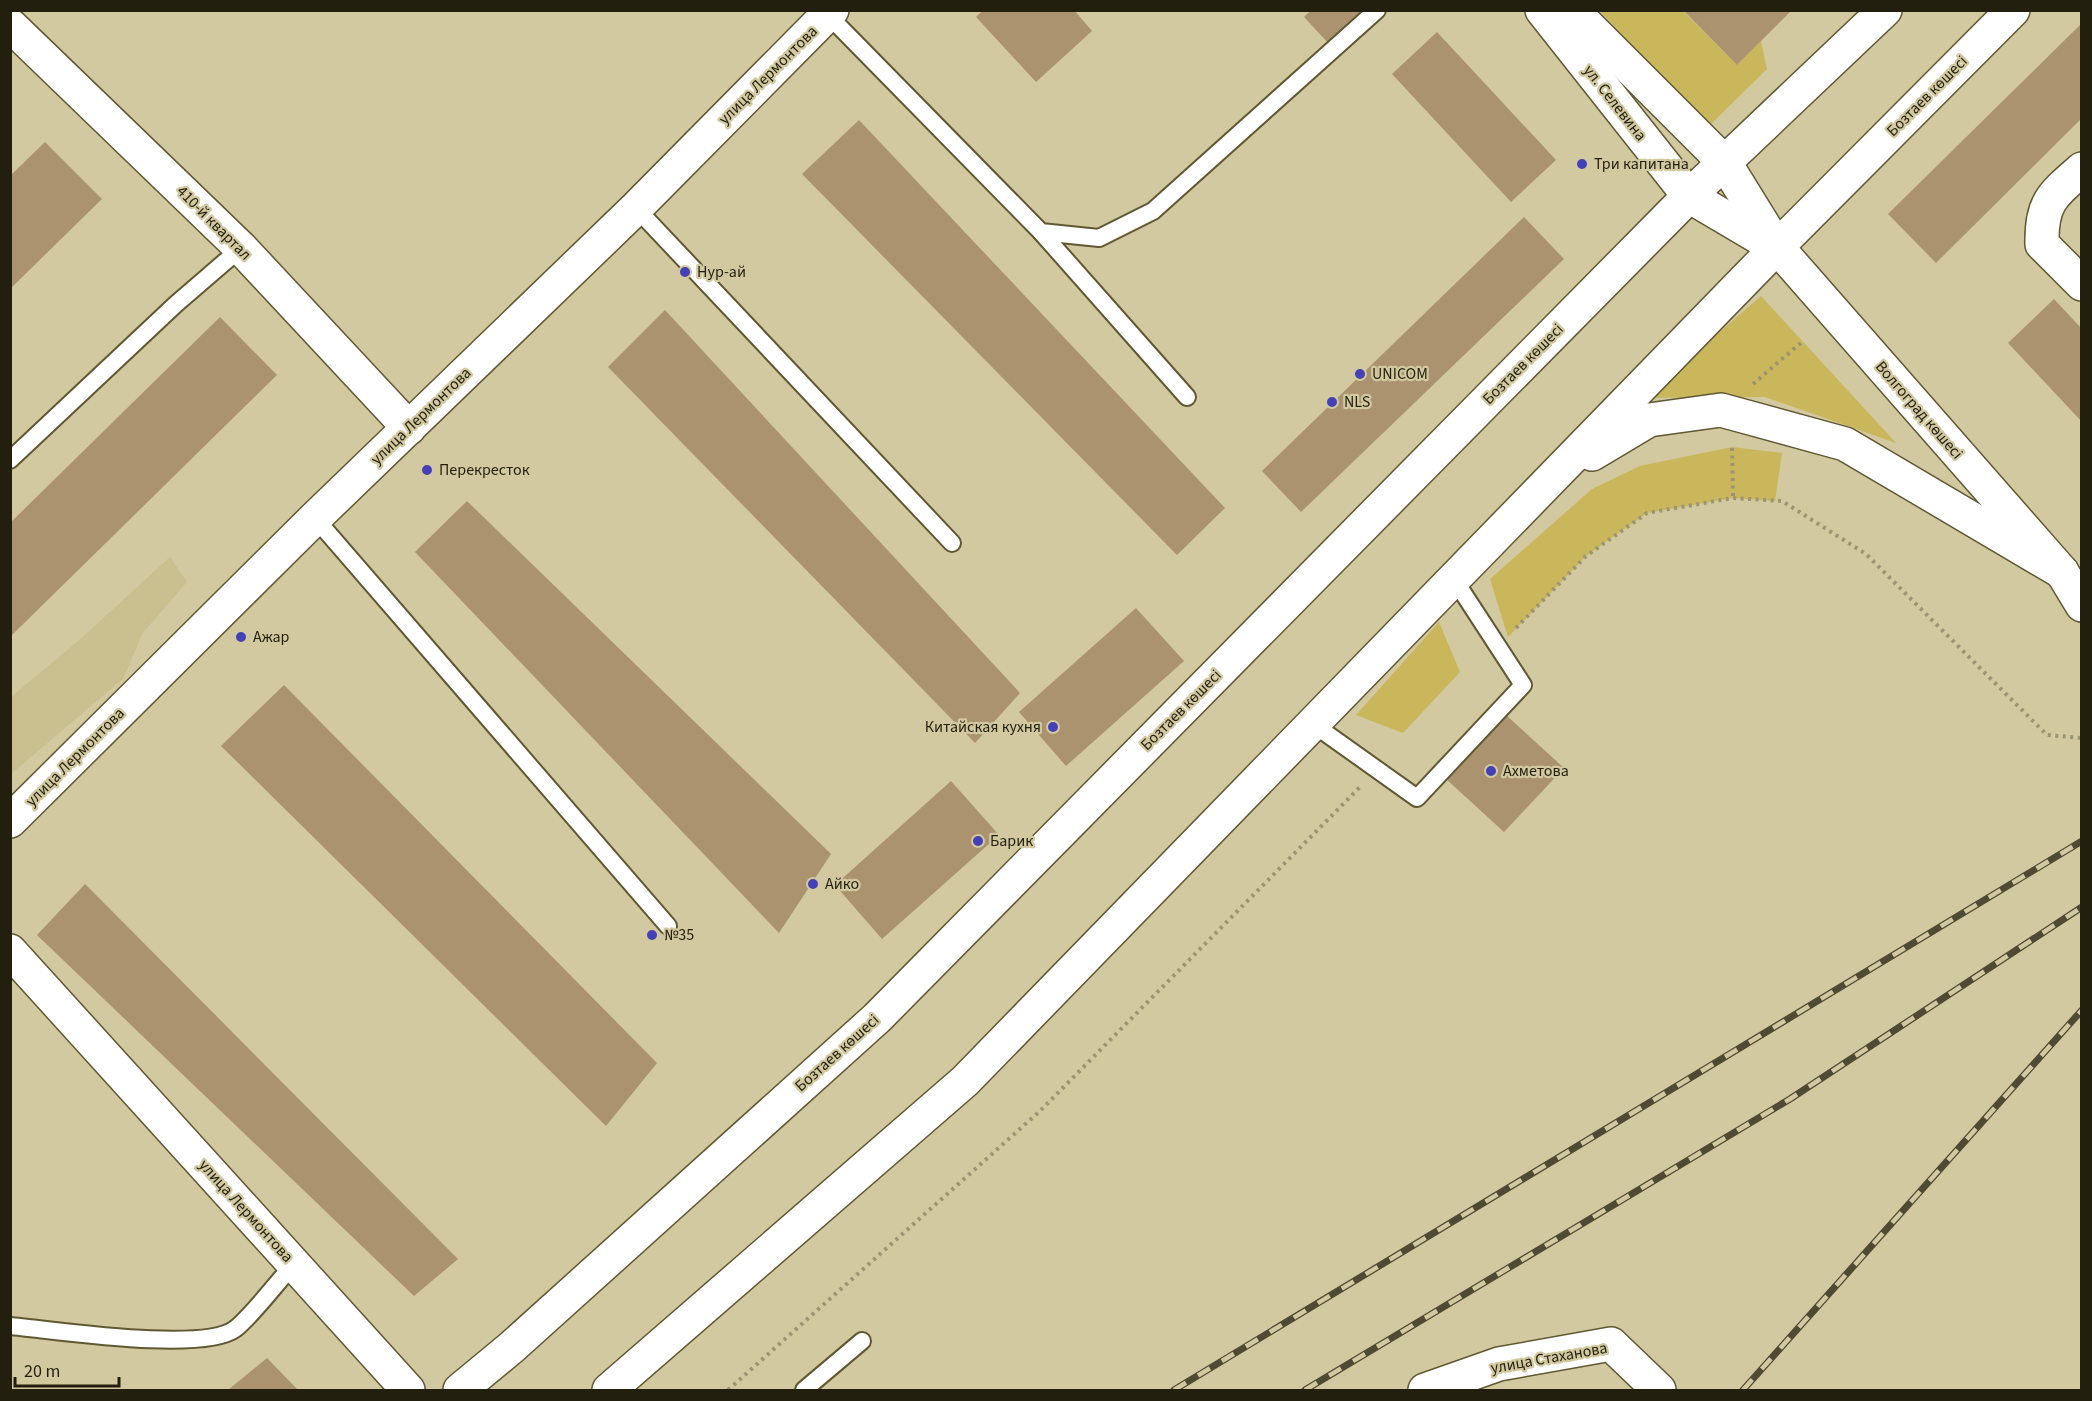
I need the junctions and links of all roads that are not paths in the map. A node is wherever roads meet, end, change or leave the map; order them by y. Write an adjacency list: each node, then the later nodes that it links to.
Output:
1 (1377, 10): 12 (lane)
2 (1542, 10): 10 (main road, ул. Селевина)
3 (1572, 10): 8 (main road, ул. Селевина)
4 (1885, 10): 8 (main road, Бозтаев көшесі)
5 (2013, 10): 13 (main road, Бозтаев көшесі)
6 (830, 13): 11 (main road, улица Лермонтова); 12 (lane)
7 (10, 25): 14 (main road, 410-й квартал)
8 (1725, 163): 10 (main road, Бозтаев көшесі); 13 (main road, ул. Селевина)
9 (2082, 169): 15 (main road)
10 (1689, 196): 13 (main road); 34 (main road, Бозтаев көшесі)
11 (636, 208): 17 (main road, улица Лермонтова); 21 (lane)
12 (1041, 232): 16 (lane)
13 (1777, 247): 19 (main road, Бозтаев көшесі); 22 (main road, Волгоград көшесі)
14 (241, 248): 17 (main road, 410-й квартал); 18 (lane)
15 (2082, 284)
16 (1187, 397)
17 (409, 428): 20 (main road, улица Лермонтова)
18 (10, 460)
19 (1552, 479): 22 (main road); 23 (main road, Бозтаев көшесі)
20 (315, 518): 26 (main road, улица Лермонтова); 27 (lane)
21 (952, 543)
22 (2072, 576): 24 (main road, Волгоград көшесі)
23 (1454, 579): 25 (main road, Бозтаев көшесі); 25 (lane)
24 (2082, 605)
25 (1313, 724): 35 (main road, Бозтаев көшесі)
26 (10, 821)
27 (668, 926)
28 (10, 951): 29 (main road, улица Лермонтова)
29 (294, 1264): 30 (lane); 33 (main road, улица Лермонтова)
30 (10, 1326)
31 (862, 1341): 36 (lane)
32 (1502, 1377): 37 (main road, улица Стаханова); 38 (main road, улица Стаханова)
33 (408, 1390)
34 (460, 1390)
35 (609, 1390)
36 (804, 1390)
37 (1425, 1390)
38 (1659, 1390)

